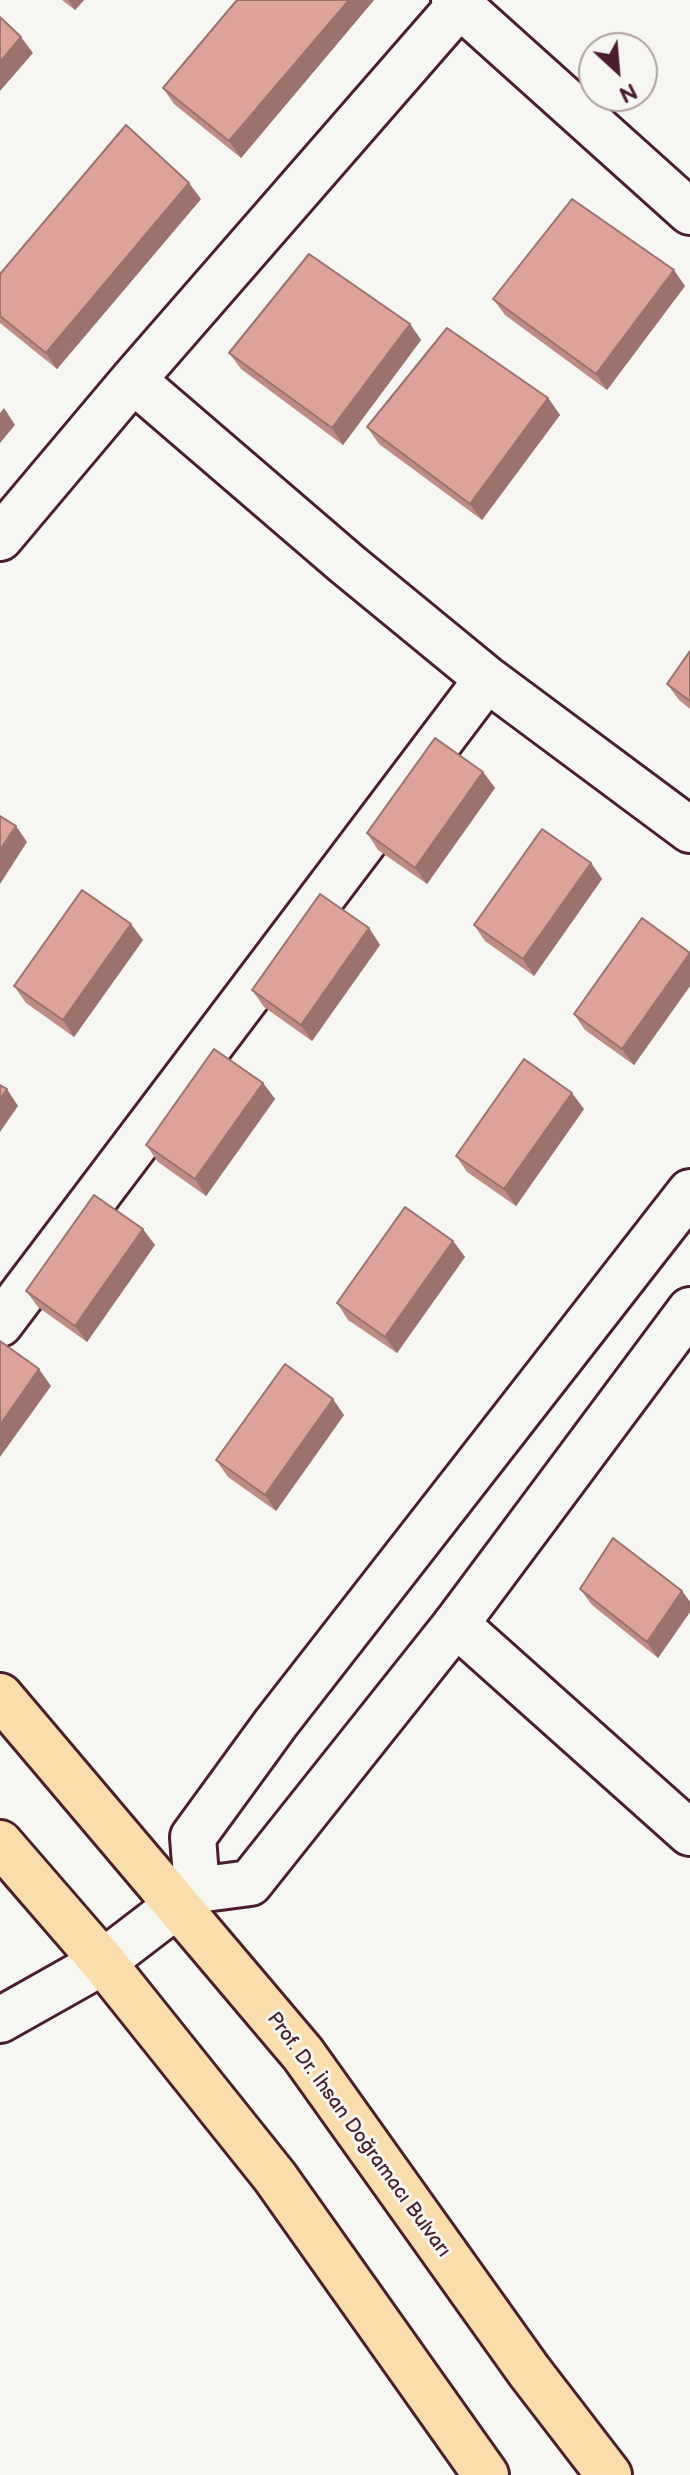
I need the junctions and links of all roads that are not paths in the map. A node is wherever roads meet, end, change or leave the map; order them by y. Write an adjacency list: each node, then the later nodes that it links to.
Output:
1 (459, 2): 2 (street); 3 (street)
2 (690, 212)
3 (133, 380): 4 (street); 5 (street)
4 (0, 538)
5 (487, 679): 6 (street); 9 (street)
6 (690, 830)
7 (690, 1192): 14 (street)
8 (690, 1310): 10 (street)
9 (0, 1324)
10 (456, 1624): 12 (street); 14 (street)
11 (0, 1696): 14 (main road, Prof. Dr. İhsan Doğramacı Bulvarı)
12 (690, 1833)
13 (0, 1843): 15 (main road)
14 (188, 1898): 15 (street); 18 (main road, Prof. Dr. İhsan Doğramacı Bulvarı)
15 (103, 1962): 16 (street); 17 (main road)
16 (0, 2020)
17 (486, 2475)
18 (609, 2475)

